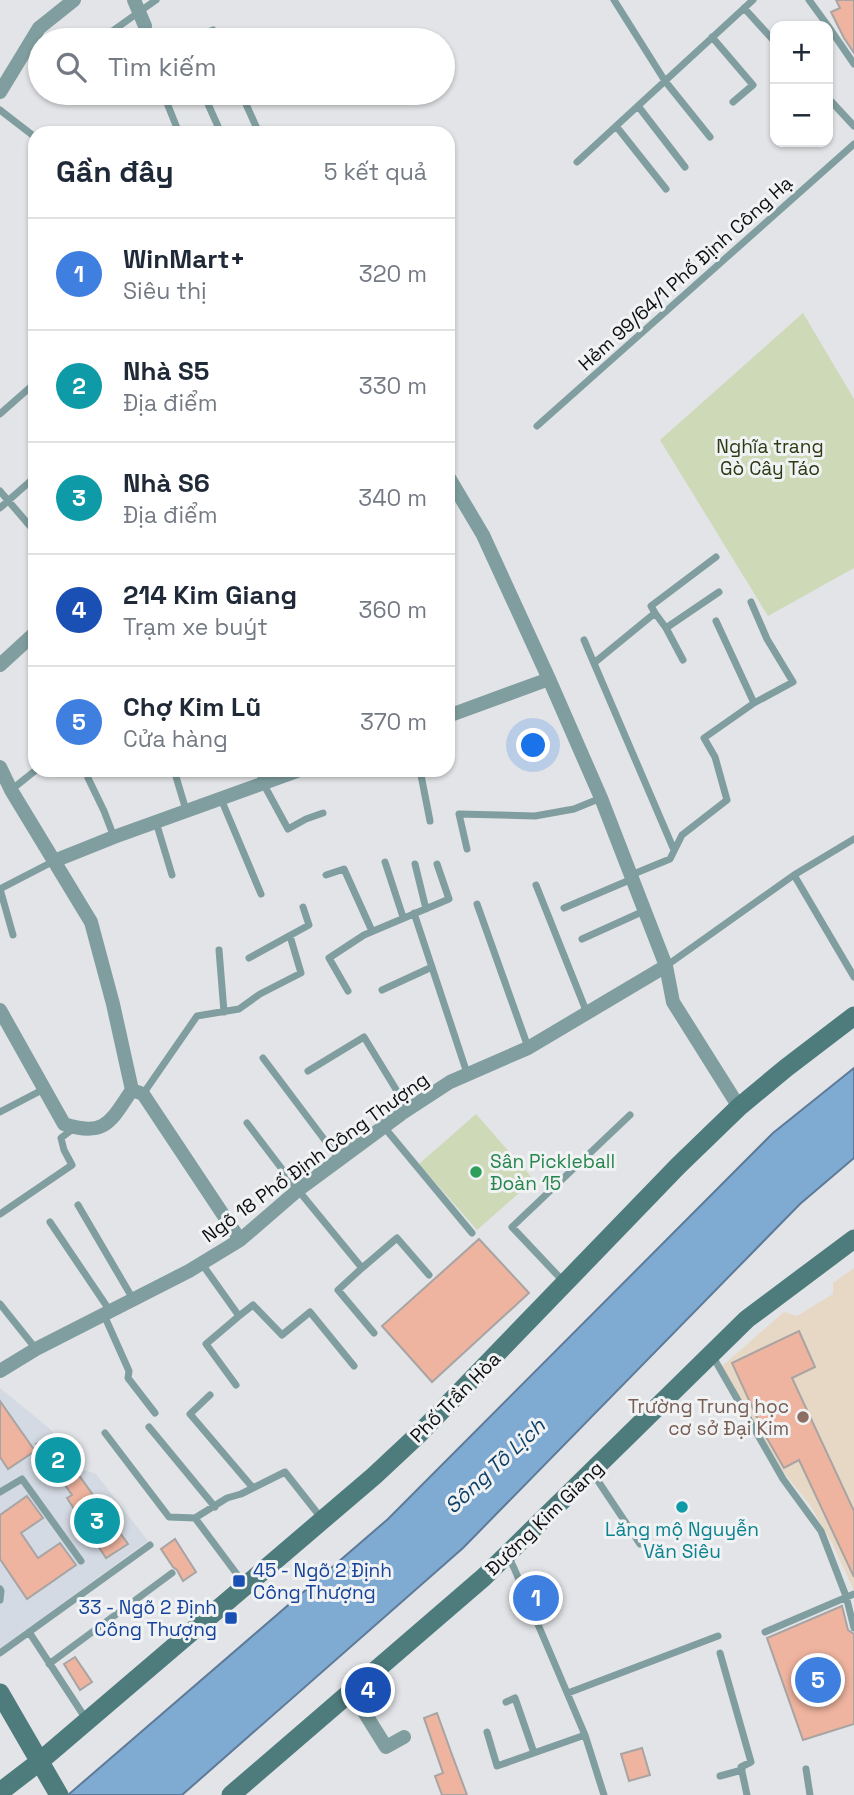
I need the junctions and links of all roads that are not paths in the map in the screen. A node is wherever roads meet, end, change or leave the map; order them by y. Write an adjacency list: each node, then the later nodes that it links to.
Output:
1 (74, 0): 9 (street)
2 (156, 0): 6 (lane)
3 (752, 0): 7 (lane)
4 (809, 0): 8 (lane)
5 (614, 1): 17 (lane)
6 (137, 5): 10 (lane); 11 (street)
7 (744, 8): 13 (lane); 14 (lane)
8 (824, 21)
9 (38, 28)
10 (113, 28)
11 (144, 28)
12 (833, 33): 16 (lane)
13 (712, 37): 17 (lane); 19 (lane)
14 (770, 37)
15 (28, 45): 18 (street)
16 (854, 64)
17 (665, 81): 24 (lane); 32 (lane)
18 (0, 92)
19 (733, 102)
20 (833, 103): 30 (lane)
21 (168, 105): 26 (lane)
22 (208, 105): 27 (lane)
23 (246, 105): 28 (lane)
24 (638, 106): 29 (lane); 35 (lane)
25 (0, 110): 31 (lane)
26 (176, 126)
27 (217, 126)
28 (256, 126)
29 (616, 126): 34 (lane); 36 (lane)
30 (854, 126)
31 (28, 132)
32 (710, 137)
33 (854, 144): 39 (lane, Hẻm 99/64/1 Phố Định Công Hạ)
34 (577, 162)
35 (685, 167)
36 (666, 189)
37 (28, 389): 38 (lane)
38 (0, 414)
39 (537, 426)
40 (28, 483): 43 (lane)
41 (455, 488): 57 (street)
42 (0, 491): 43 (lane)
43 (9, 501): 44 (lane); 45 (lane)
44 (0, 508)
45 (28, 524)
46 (716, 557): 49 (lane)
47 (719, 592): 51 (lane)
48 (751, 602): 58 (lane)
49 (655, 613): 51 (lane); 55 (lane)
50 (716, 621): 58 (lane)
51 (666, 628): 54 (lane)
52 (28, 639): 56 (street)
53 (584, 640): 55 (lane)
54 (683, 660)
55 (594, 663): 76 (lane)
56 (0, 665)
57 (549, 678): 59 (street); 67 (street)
58 (754, 704): 76 (lane)
59 (455, 713)
60 (0, 767): 66 (street)
61 (28, 776): 66 (lane)
62 (176, 777): 69 (lane)
63 (261, 777): 68 (street); 70 (lane)
64 (421, 777): 71 (lane)
65 (88, 778): 73 (lane)
66 (11, 790): 77 (street)
67 (601, 798): 75 (lane); 84 (street)
68 (221, 799): 69 (street); 87 (lane)
69 (187, 811): 72 (street)
70 (323, 813)
71 (430, 821)
72 (156, 822): 73 (street); 81 (lane)
73 (114, 837): 77 (street)
74 (853, 842): 82 (lane, Ngõ 18 Phố Định Công Thượng)
75 (467, 849)
76 (674, 850): 84 (lane)
77 (54, 861): 86 (lane); 116 (street)
78 (385, 862): 94 (lane)
79 (415, 864): 91 (lane)
80 (437, 864): 91 (lane)
81 (172, 875)
82 (794, 875): 101 (lane, Ngõ 18 Phố Định Công Thượng); 103 (lane)
83 (326, 876): 95 (lane)
84 (632, 877): 90 (lane); 92 (street)
85 (536, 885): 108 (lane)
86 (0, 889): 96 (lane)
87 (261, 894)
88 (477, 904): 111 (lane)
89 (303, 907): 97 (lane)
90 (564, 908)
91 (426, 909): 93 (lane)
92 (645, 910): 98 (lane); 101 (street)
93 (414, 913): 94 (lane); 102 (lane)
94 (403, 917): 95 (lane)
95 (372, 931): 105 (lane)
96 (13, 935)
97 (290, 936): 100 (lane); 107 (lane)
98 (582, 939)
99 (219, 950): 107 (lane)
100 (249, 958)
101 (666, 966): 108 (street, Ngõ 18 Phố Định Công Thượng); 117 (street)
102 (432, 967): 104 (lane); 114 (lane)
103 (854, 977)
104 (382, 990)
105 (348, 991)
106 (0, 1010): 110 (street)
107 (224, 1012): 116 (lane)
108 (587, 1014): 111 (street, Ngõ 18 Phố Định Công Thượng)
109 (854, 1016): 117 (main road, Phố Trần Hòa)
110 (4, 1026): 115 (street)
111 (528, 1048): 114 (street, Ngõ 18 Phố Định Công Thượng)
112 (263, 1058): 124 (lane)
113 (308, 1071): 118 (lane)
114 (467, 1073): 118 (street, Ngõ 18 Phố Định Công Thượng)
115 (44, 1088): 119 (lane); 123 (street)
116 (138, 1092): 123 (street); 131 (street)
117 (739, 1107): 135 (main road, Phố Trần Hòa)
118 (408, 1109): 122 (street, Ngõ 18 Phố Định Công Thượng)
119 (0, 1112)
120 (630, 1115): 135 (lane)
121 (247, 1123): 125 (lane)
122 (384, 1126): 124 (street, Ngõ 18 Phố Định Công Thượng); 129 (lane)
123 (74, 1128): 127 (lane)
124 (339, 1159): 125 (street, Ngõ 18 Phố Định Công Thượng)
125 (298, 1190): 131 (street, Ngõ 18 Phố Định Công Thượng); 133 (lane)
126 (78, 1205): 136 (lane)
127 (0, 1214)
128 (50, 1222): 138 (lane)
129 (472, 1233)
130 (854, 1239): 142 (main road, Đường Kim Giang)
131 (240, 1240): 132 (street, Ngõ 18 Phố Định Công Thượng)
132 (202, 1264): 136 (street, Ngõ 18 Phố Định Công Thượng); 139 (lane)
133 (362, 1268): 134 (lane); 140 (lane)
134 (429, 1275)
135 (565, 1284): 155 (main road, Phố Trần Hòa)
136 (133, 1300): 138 (street, Ngõ 18 Phố Định Công Thượng)
137 (0, 1304): 141 (lane)
138 (107, 1313): 141 (street, Ngõ 18 Phố Định Công Thượng); 147 (lane)
139 (239, 1316): 143 (lane); 145 (lane)
140 (373, 1333)
141 (36, 1349): 144 (street, Ngõ 18 Phố Định Công Thượng)
142 (712, 1354): 150 (main road, Đường Kim Giang); 163 (lane)
143 (355, 1366)
144 (0, 1371)
145 (236, 1385)
146 (210, 1395): 151 (lane)
147 (155, 1413)
148 (149, 1427): 153 (lane)
149 (105, 1433): 154 (lane)
150 (592, 1472): 156 (lane); 158 (main road, Đường Kim Giang)
151 (253, 1488): 153 (lane); 155 (lane)
152 (0, 1492): 159 (lane)
153 (215, 1507): 154 (lane)
154 (195, 1518): 161 (lane)
155 (323, 1519): 161 (main road, Phố Trần Hòa)
156 (640, 1544)
157 (150, 1545): 166 (lane)
158 (507, 1555): 172 (main road, Đường Kim Giang); 173 (lane)
159 (81, 1561)
160 (172, 1573): 171 (lane)
161 (246, 1585): 176 (main road, Phố Trần Hòa)
162 (0, 1589): 164 (lane)
163 (850, 1595): 165 (lane); 167 (lane)
164 (0, 1600)
165 (854, 1628)
166 (29, 1632): 169 (lane); 171 (lane)
167 (765, 1632)
168 (718, 1636): 173 (lane)
169 (0, 1653)
170 (720, 1653): 183 (lane)
171 (49, 1664): 176 (lane)
172 (351, 1691): 179 (street); 187 (main road, Đường Kim Giang)
173 (568, 1693): 178 (lane)
174 (1, 1699): 181 (main road)
175 (506, 1702): 180 (lane)
176 (87, 1720): 181 (main road, Phố Trần Hòa)
177 (487, 1732): 180 (lane)
178 (585, 1735): 180 (lane); 188 (lane)
179 (404, 1737)
180 (534, 1753)
181 (38, 1762): 185 (main road); 186 (main road, Phố Trần Hòa)
182 (806, 1769): 190 (lane)
183 (742, 1770): 184 (lane); 189 (lane)
184 (720, 1776)
185 (56, 1789)
186 (0, 1792)
187 (231, 1795)
188 (604, 1795)
189 (747, 1795)
190 (810, 1795)

